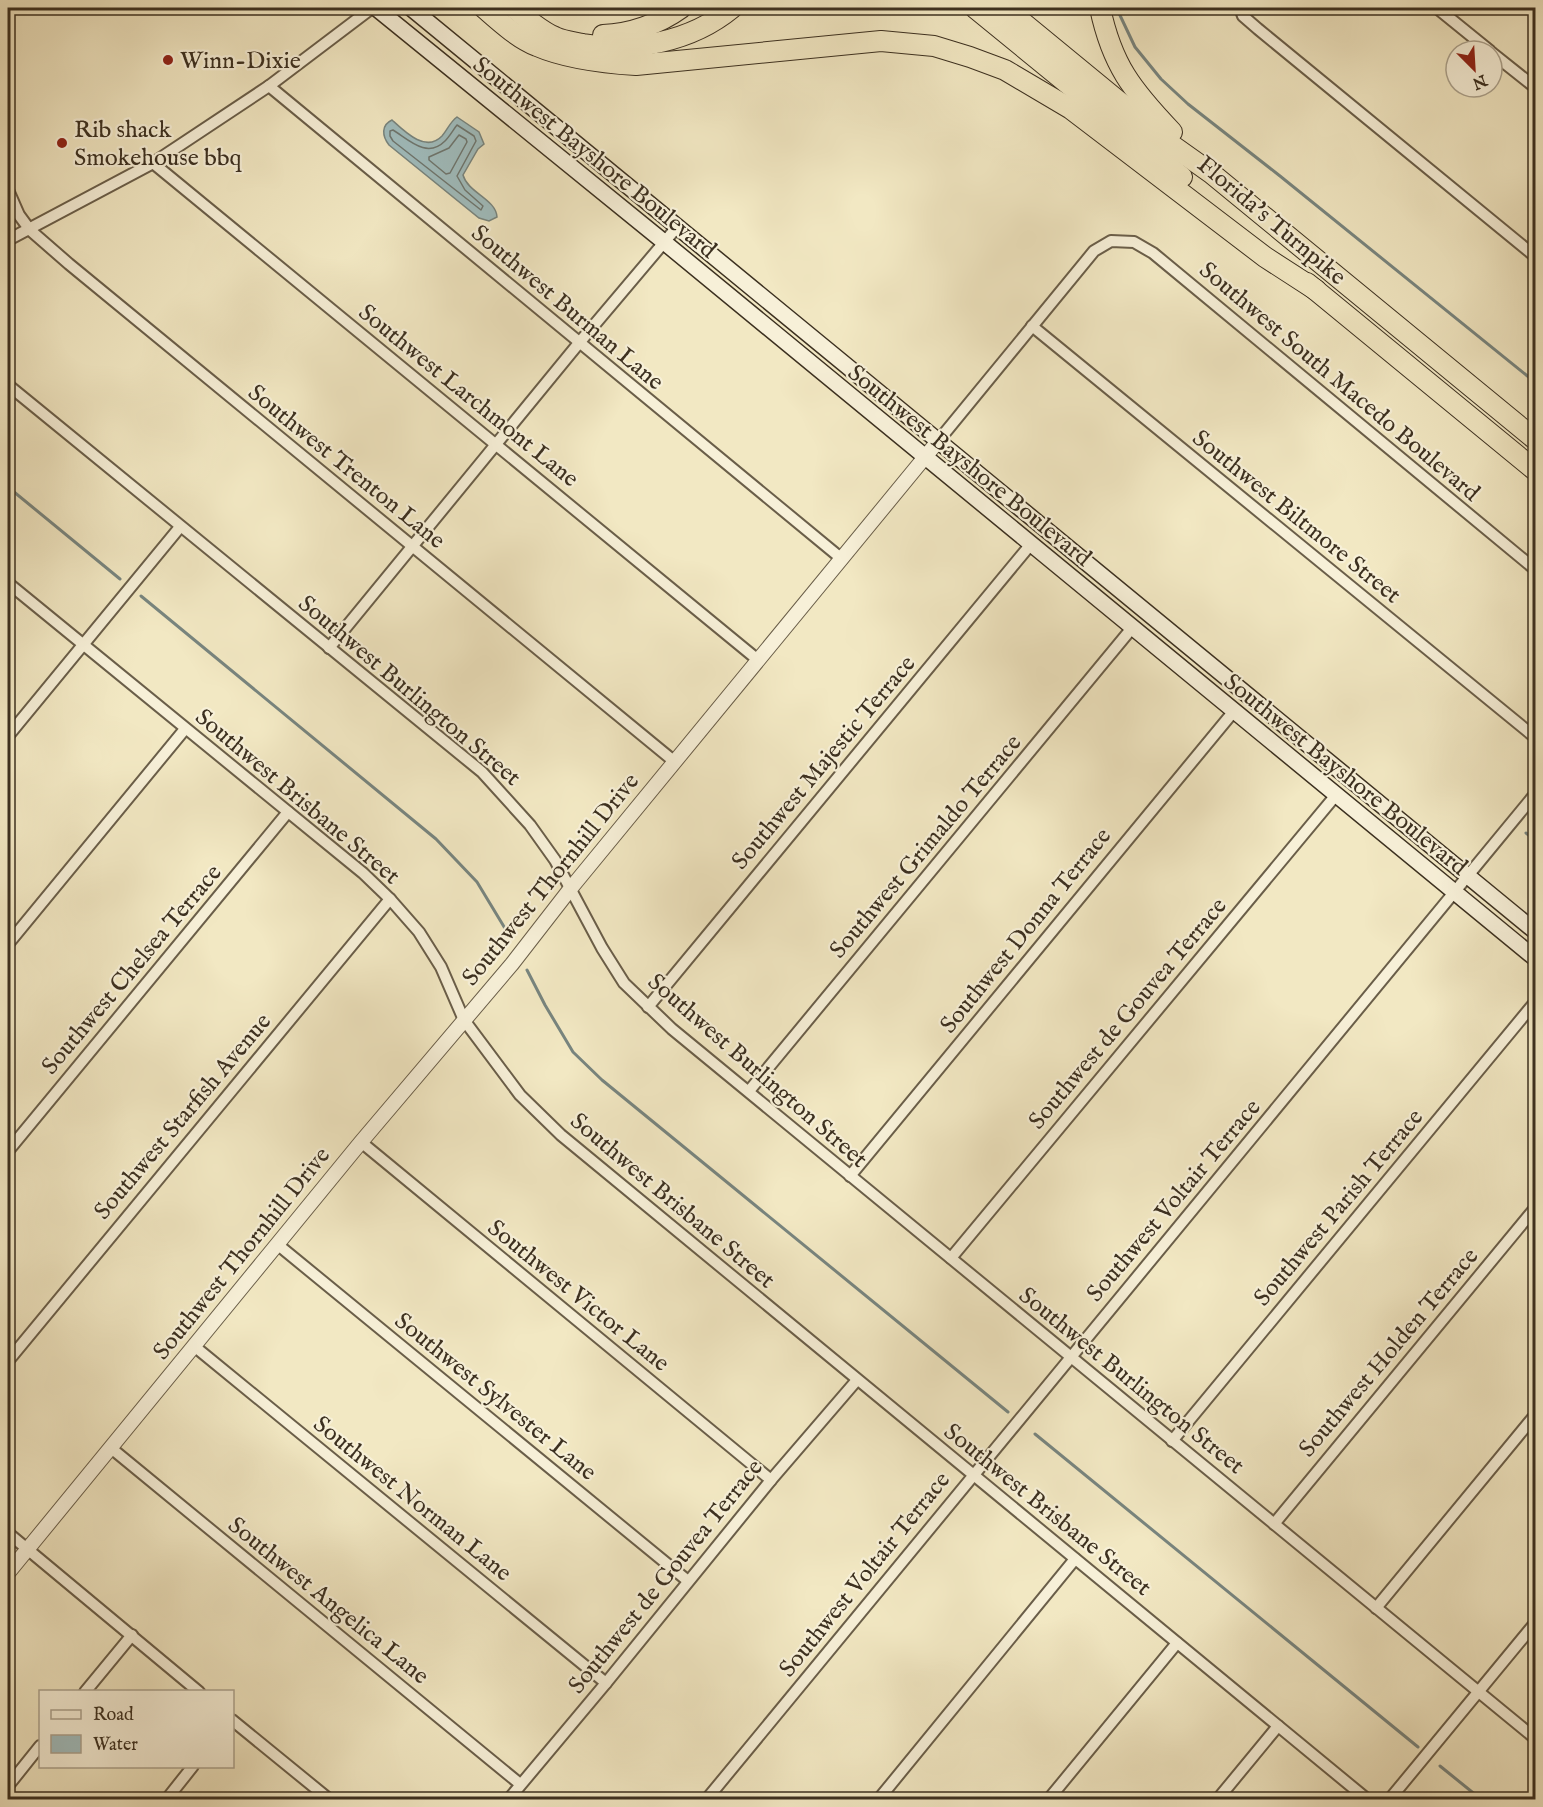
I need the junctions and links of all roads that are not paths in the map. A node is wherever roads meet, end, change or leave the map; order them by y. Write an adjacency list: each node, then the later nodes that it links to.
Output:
1 (374, 8): 19 (street); 28 (main road, Southwest Bayshore Boulevard)
2 (400, 8): 16 (main road)
3 (411, 8): 16 (main road, Southwest Bayshore Boulevard)
4 (484, 8): 18 (highway)
5 (514, 8): 14 (highway)
6 (681, 8): 14 (highway)
7 (732, 8): 14 (highway)
8 (747, 8): 18 (highway)
9 (975, 8): 30 (highway, Florida's Turnpike)
10 (1005, 8): 22 (highway, Florida's Turnpike)
11 (1100, 8): 22 (highway)
12 (1240, 8): 29 (street)
13 (1437, 8): 15 (street)
14 (540, 26)
15 (1475, 39)
16 (462, 50): 24 (main road, Southwest Bayshore Boulevard)
17 (1504, 62): 20 (street)
18 (609, 63): 30 (highway)
19 (269, 86): 21 (street); 32 (street, Southwest Burman Lane)
20 (1536, 88)
21 (153, 163): 25 (street); 36 (street, Southwest Larchmont Lane)
22 (1211, 173): 35 (highway, Florida's Turnpike)
23 (8, 190): 25 (street, Southwest Trenton Lane)
24 (677, 227): 28 (street); 34 (main road, Southwest Bayshore Boulevard)
25 (30, 230): 26 (street); 41 (street, Southwest Trenton Lane)
26 (8, 240)
27 (1111, 241): 31 (street, Southwest Thornhill Drive); 44 (street, Southwest South Macedo Boulevard)
28 (664, 242): 32 (street); 37 (main road, Southwest Bayshore Boulevard)
29 (1536, 257)
30 (1316, 290): 38 (highway, Florida's Turnpike)
31 (1032, 326): 34 (street, Southwest Thornhill Drive); 55 (street, Southwest Biltmore Street)
32 (579, 343): 36 (street); 42 (street, Southwest Burman Lane)
33 (8, 385): 39 (street, Southwest Burlington Street)
34 (939, 440): 37 (street, Southwest Thornhill Drive); 46 (main road, Southwest Bayshore Boulevard)
35 (1536, 440)
36 (496, 445): 41 (street); 50 (street, Southwest Larchmont Lane)
37 (925, 458): 40 (main road, Southwest Bayshore Boulevard); 42 (street, Southwest Thornhill Drive)
38 (1536, 471)
39 (180, 527): 48 (street); 49 (street, Southwest Burlington Street)
40 (1031, 544): 43 (main road, Southwest Bayshore Boulevard); 68 (street, Southwest Majestic Terrace)
41 (412, 546): 49 (street); 56 (street, Southwest Trenton Lane)
42 (842, 559): 50 (street, Southwest Thornhill Drive)
43 (1050, 560): 46 (main road); 47 (main road, Southwest Bayshore Boulevard)
44 (1536, 570)
45 (8, 583): 48 (street, Southwest Brisbane Street)
46 (1122, 592): 51 (main road, Southwest Bayshore Boulevard)
47 (1132, 628): 51 (main road); 52 (main road, Southwest Bayshore Boulevard); 70 (street, Southwest Grimaldo Terrace)
48 (83, 644): 53 (street, Southwest Brisbane Street); 54 (street)
49 (329, 648): 61 (street, Southwest Burlington Street)
50 (758, 660): 56 (street, Southwest Thornhill Drive)
51 (1219, 671): 60 (main road, Southwest Bayshore Boulevard)
52 (1234, 711): 58 (main road, Southwest Bayshore Boulevard); 73 (street, Southwest Donna Terrace)
53 (185, 729): 59 (street, Southwest Brisbane Street); 65 (street)
54 (8, 736)
55 (1536, 738)
56 (675, 762): 61 (street, Southwest Thornhill Drive)
57 (1536, 793): 60 (street, Southwest Voltair Terrace)
58 (1336, 795): 62 (main road, Southwest Bayshore Boulevard); 76 (street, Southwest de Gouvea Terrace)
59 (288, 813): 63 (street, Southwest Brisbane Street); 72 (street, Southwest Chelsea Terrace)
60 (1467, 876): 62 (street, Southwest Voltair Terrace); 64 (main road, Southwest Bayshore Boulevard)
61 (571, 888): 68 (street, Southwest Burlington Street); 69 (street, Southwest Thornhill Drive)
62 (1454, 892): 66 (main road, Southwest Bayshore Boulevard); 78 (street, Southwest Voltair Terrace)
63 (390, 899): 69 (street, Southwest Brisbane Street); 79 (street, Southwest Starfish Avenue)
64 (1536, 932)
65 (8, 944)
66 (1536, 959)
67 (1536, 1001): 82 (street, Southwest Parish Terrace)
68 (648, 1007): 70 (street, Southwest Burlington Street)
69 (464, 1020): 71 (street, Southwest Thornhill Drive); 80 (street, Southwest Brisbane Street)
70 (749, 1091): 73 (street, Southwest Burlington Street)
71 (361, 1142): 75 (street, Southwest Thornhill Drive); 85 (street, Southwest Victor Lane)
72 (8, 1151)
73 (850, 1176): 76 (street, Southwest Burlington Street)
74 (1536, 1207): 86 (street, Southwest Holden Terrace)
75 (277, 1244): 77 (street, Southwest Thornhill Drive); 91 (street, Southwest Sylvester Lane)
76 (951, 1258): 78 (street, Southwest Burlington Street)
77 (194, 1346): 83 (street, Southwest Thornhill Drive); 96 (street, Southwest Norman Lane)
78 (1070, 1357): 82 (street, Southwest Burlington Street); 84 (street, Southwest Voltair Terrace)
79 (8, 1361)
80 (857, 1380): 84 (street, Southwest Brisbane Street); 85 (street, Southwest de Gouvea Terrace)
81 (1536, 1414): 92 (street)
82 (1172, 1441): 86 (street, Southwest Burlington Street)
83 (111, 1448): 88 (street, Southwest Thornhill Drive); 105 (street, Southwest Angelica Lane)
84 (973, 1475): 89 (street, Southwest Brisbane Street); 110 (street, Southwest Voltair Terrace)
85 (771, 1480): 91 (street, Southwest de Gouvea Terrace)
86 (1274, 1524): 92 (street, Southwest Burlington Street)
87 (8, 1533): 88 (street)
88 (27, 1550): 90 (street, Southwest Thornhill Drive); 94 (street)
89 (1075, 1559): 95 (street, Southwest Brisbane Street); 111 (street)
90 (8, 1574)
91 (688, 1581): 96 (street, Southwest de Gouvea Terrace)
92 (1376, 1608): 99 (street, Southwest Burlington Street)
93 (1536, 1622): 99 (street)
94 (132, 1635): 97 (street); 98 (street)
95 (1177, 1643): 101 (street, Southwest Brisbane Street); 112 (street)
96 (606, 1683): 105 (street, Southwest de Gouvea Terrace)
97 (88, 1690)
98 (197, 1690)
99 (1478, 1692): 102 (street, Southwest Burlington Street); 115 (street)
100 (234, 1721): 108 (street)
101 (1278, 1726): 113 (street); 114 (street, Southwest Brisbane Street)
102 (1536, 1739)
103 (39, 1747): 106 (street)
104 (192, 1768): 107 (street)
105 (520, 1784): 109 (street, Southwest de Gouvea Terrace)
106 (8, 1786)
107 (166, 1800)
108 (330, 1800)
109 (508, 1800)
110 (706, 1800)
111 (878, 1800)
112 (1048, 1800)
113 (1217, 1800)
114 (1368, 1800)
115 (1389, 1800)

